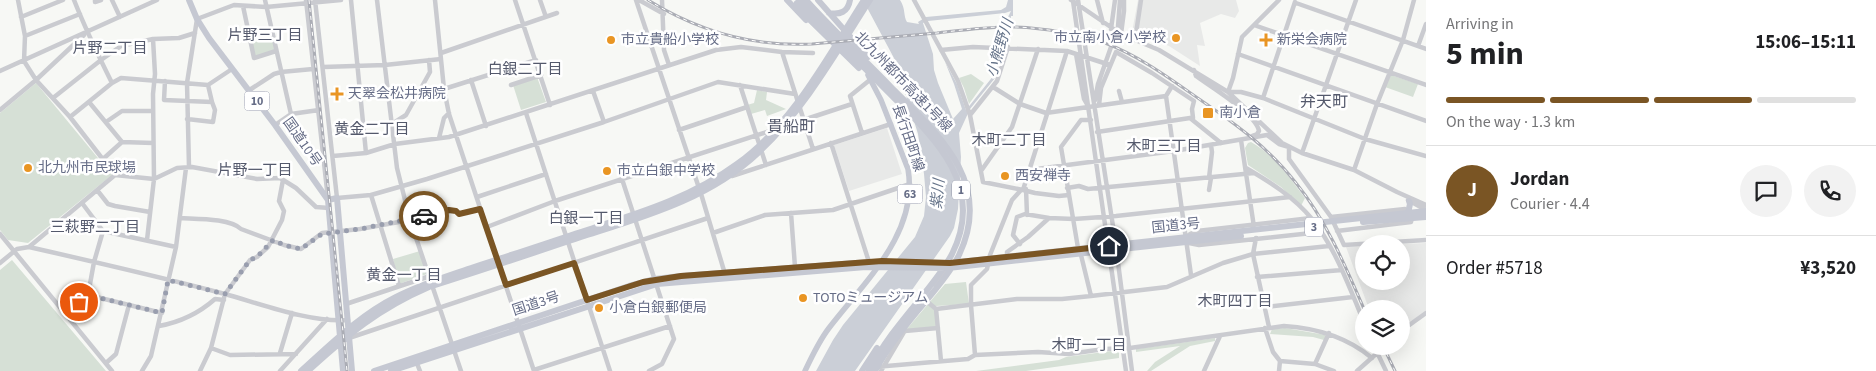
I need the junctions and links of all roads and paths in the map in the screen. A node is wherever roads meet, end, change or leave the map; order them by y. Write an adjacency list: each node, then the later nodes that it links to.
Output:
1 (18, 0): 49 (street)
2 (63, 0): 49 (street)
3 (74, 0): 47 (street)
4 (94, 0): 5 (street)
5 (101, 0)
6 (112, 0): 50 (street)
7 (157, 0): 39 (street)
8 (189, 0): 52 (highway, 国道10号 / 10)
9 (232, 0): 43 (street)
10 (265, 0): 45 (street)
11 (341, 0): 41 (street)
12 (350, 0): 89 (street)
13 (377, 0): 86 (street)
14 (435, 0): 80 (street)
15 (515, 0): 55 (street)
16 (540, 0): 51 (street)
17 (636, 0): 94 (street)
18 (640, 0): 48 (street)
19 (662, 0): 48 (street)
20 (787, 0): 81 (highway)
21 (795, 0): 81 (highway)
22 (803, 0): 25 (highway); 101 (main road, 長行田町線 / 63); 135 (highway, 北九州都市高速1号線 / 1); 158 (highway, 北九州都市高速1号線 / 1)
23 (813, 0): 68 (highway)
24 (818, 0): 68 (highway)
25 (850, 0)
26 (864, 0): 340 (highway)
27 (870, 0): 341 (highway)
28 (914, 0): 72 (street)
29 (1072, 0): 54 (street); 99 (street)
30 (1078, 0): 99 (street)
31 (1097, 0): 54 (street)
32 (1115, 0): 58 (street)
33 (1120, 0): 133 (street)
34 (1124, 0): 61 (street)
35 (1141, 0): 65 (street)
36 (1279, 0): 57 (street)
37 (1356, 0): 53 (street)
38 (1414, 0): 66 (street)
39 (146, 2): 50 (street)
40 (306, 2): 41 (street); 45 (street); 93 (street)
41 (315, 2): 91 (street)
42 (1295, 2): 53 (street); 62 (street)
43 (236, 5): 44 (street); 52 (street)
44 (243, 6): 45 (street); 73 (street)
45 (266, 8): 73 (street)
46 (557, 13): 51 (street)
47 (80, 14): 59 (street); 63 (street)
48 (664, 14): 87 (street)
49 (21, 17): 63 (street)
50 (120, 17): 59 (street)
51 (546, 17): 55 (street)
52 (197, 19): 60 (street); 92 (highway, 国道10号 / 10)
53 (1348, 22): 66 (street); 77 (street)
54 (1103, 23): 58 (street)
55 (523, 24): 80 (street); 84 (street)
56 (1426, 24): 67 (street)
57 (1254, 25): 62 (street); 79 (street)
58 (1111, 29): 61 (street)
59 (87, 32): 82 (street); 85 (street); 102 (street)
60 (195, 33): 64 (street); 107 (street)
61 (1121, 34): 65 (street)
62 (1284, 34): 77 (street); 90 (street)
63 (25, 36): 85 (street)
64 (153, 39): 82 (street); 103 (street)
65 (1135, 40): 95 (street)
66 (1403, 40): 67 (street); 98 (street)
67 (1418, 46): 71 (street)
68 (860, 47): 158 (highway)
69 (1008, 47): 70 (street); 72 (street); 114 (street)
70 (1038, 49): 74 (street); 130 (street)
71 (1426, 49)
72 (941, 50): 143 (street)
73 (276, 51): 97 (street)
74 (1067, 51): 78 (street); 141 (street)
75 (782, 52): 76 (street); 87 (street); 120 (street)
76 (813, 53)
77 (1337, 53): 98 (street); 111 (street)
78 (1076, 54): 88 (street); 133 (street)
79 (1238, 54): 90 (street); 119 (street)
80 (441, 56): 83 (street); 115 (street)
81 (848, 58): 135 (highway)
82 (100, 60): 106 (street); 122 (street)
83 (429, 60): 86 (street); 154 (street)
84 (536, 60): 100 (street); 104 (street)
85 (24, 61): 96 (street); 102 (street)
86 (385, 65): 89 (street); 154 (street)
87 (669, 65): 94 (street)
88 (1110, 65): 113 (street); 133 (street)
89 (358, 66): 91 (street); 178 (street)
90 (1273, 66): 111 (street); 123 (street)
91 (323, 67): 180 (street)
92 (232, 69): 108 (street); 117 (highway, 国道10号 / 10)
93 (313, 69): 97 (street); 137 (street)
94 (659, 69): 118 (street); 124 (street)
95 (1193, 70): 119 (street); 167 (street)
96 (0, 71)
97 (281, 72): 117 (street); 142 (street)
98 (1389, 72): 112 (street); 131 (street)
99 (1087, 74): 133 (street)
100 (540, 75): 109 (street); 132 (street)
101 (871, 79): 129 (street); 155 (main road, 長行田町線 / 63)
102 (36, 80): 122 (street); 136 (street)
103 (154, 80): 105 (street); 106 (street); 138 (street)
104 (471, 80): 115 (street); 157 (street)
105 (166, 81): 107 (street); 126 (street)
106 (112, 83): 125 (street)
107 (187, 84): 108 (street); 126 (street)
108 (208, 85): 127 (street)
109 (511, 85)
110 (740, 85): 120 (street); 124 (street); 134 (street)
111 (1325, 85): 131 (street); 147 (street)
112 (1426, 85)
113 (1172, 86): 121 (street); 146 (street)
114 (993, 87): 130 (street); 143 (street)
115 (444, 89): 140 (street)
116 (1119, 90): 128 (street)
117 (248, 91): 156 (highway, 国道10号 / 10)
118 (593, 91): 132 (street); 153 (street)
119 (1228, 92): 123 (street); 175 (street)
120 (795, 94): 148 (street)
121 (1166, 96): 128 (street); 150 (street)
122 (53, 98): 144 (street)
123 (1263, 98): 147 (street)
124 (668, 100): 153 (street); 159 (street)
125 (89, 102): 144 (street); 152 (street)
126 (187, 102): 127 (street); 145 (street)
127 (212, 102): 145 (street)
128 (1122, 102): 133 (street)
129 (852, 104): 148 (street); 161 (street)
130 (1020, 104): 141 (street); 192 (street)
131 (1376, 104): 151 (street); 166 (street)
132 (550, 105): 139 (street)
133 (1094, 106): 141 (street); 149 (street); 160 (street)
134 (747, 107): 159 (street); 164 (street)
135 (903, 107): 282 (highway, 1)
136 (0, 110)
137 (319, 110): 142 (street); 216 (street)
138 (153, 111): 152 (street); 169 (street)
139 (526, 112): 157 (street); 170 (street)
140 (449, 113): 163 (street); 165 (street)
141 (1046, 113): 190 (street)
142 (291, 114): 156 (street)
143 (970, 115): 192 (street)
144 (70, 117): 183 (street)
145 (187, 118): 189 (street)
146 (1190, 118): 150 (street); 172 (street)
147 (1314, 118): 166 (street); 179 (street)
148 (804, 120): 164 (street); 176 (street)
149 (1091, 120): 162 (street); 187 (street)
150 (1170, 121): 160 (street); 177 (street)
151 (1426, 121)
152 (106, 122): 168 (street)
153 (604, 122): 170 (street)
154 (392, 124): 173 (street)
155 (890, 124): 161 (street); 201 (main road, 長行田町線 / 63)
156 (275, 125): 216 (highway, 国道10号 / 10)
157 (486, 126): 163 (street)
158 (931, 127): 335 (highway, 北九州都市高速1号線 / 1)
159 (679, 130): 182 (street)
160 (1098, 132): 162 (street); 184 (street)
161 (862, 133): 171 (street)
162 (1093, 133): 185 (street)
163 (456, 135): 165 (street); 188 (street)
164 (756, 136): 182 (street); 186 (street)
165 (439, 138): 173 (street)
166 (1365, 139): 181 (street); 191 (street)
167 (1241, 140): 172 (street); 175 (street); 193 (street)
168 (122, 142): 169 (street); 183 (street)
169 (153, 143): 197 (street)
170 (536, 143): 188 (street); 194 (street)
171 (830, 143): 176 (street); 221 (street)
172 (1222, 143): 174 (street)
173 (394, 144): 178 (street); 202 (street)
174 (1211, 145): 177 (street); 196 (street)
175 (1288, 147): 179 (street); 238 (street)
176 (813, 149): 186 (street)
177 (1174, 151): 184 (street); 200 (street)
178 (366, 153): 180 (street)
179 (1302, 153): 191 (street)
180 (333, 156): 215 (street)
181 (1426, 156)
182 (689, 158): 198 (street); 203 (street)
183 (103, 159): 195 (street)
184 (1103, 161): 185 (street); 205 (street)
185 (1096, 162): 187 (street); 204 (street)
186 (766, 165): 203 (street)
187 (1063, 166): 190 (street); 206 (street)
188 (466, 167): 202 (street); 213 (street)
189 (187, 168): 197 (street); 199 (street); 234 (street)
190 (1029, 170): 208 (street)
191 (1354, 170): 210 (street)
192 (981, 171): 208 (street)
193 (1246, 171): 196 (street); 214 (street); 219 (street)
194 (546, 174): 213 (street); 218 (street)
195 (115, 175): 197 (street); 207 (street)
196 (1210, 178): 200 (street); 209 (street)
197 (154, 179): 227 (street)
198 (622, 179): 218 (street); 254 (street)
199 (283, 180): 223 (street); 253 (street)
200 (1178, 180): 205 (street); 224 (street)
201 (910, 184): 221 (street); 271 (main road, 長行田町線 / 63)
202 (402, 186): 211 (street); 240 (street)
203 (698, 187): 235 (street)
204 (1100, 187): 205 (street); 206 (street); 232 (street)
205 (1107, 187): 230 (street)
206 (1067, 188): 212 (street)
207 (97, 190): 220 (street); 227 (street)
208 (1023, 190): 212 (street); 229 (street); 266 (street)
209 (1209, 190)
210 (1397, 192): 217 (street); 222 (street)
211 (372, 195): 215 (street); 241 (street)
212 (1069, 195): 239 (street)
213 (476, 197): 225 (street)
214 (1290, 197): 219 (street); 237 (street)
215 (337, 198): 216 (highway); 246 (highway)
216 (328, 200): 223 (highway, 国道10号 / 10)
217 (1409, 200): 226 (street); 231 (highway)
218 (555, 201): 242 (street); 270 (street)
219 (1251, 202): 224 (street); 243 (street)
220 (82, 203): 244 (street); 259 (street)
221 (850, 204): 228 (street); 268 (street)
222 (1426, 205)
223 (329, 208): 248 (highway, 国道10号 / 10)
224 (1182, 208): 230 (street); 255 (street)
225 (480, 209): 240 (street); 242 (street)
226 (1426, 210): 231 (highway, 国道3号 / 3)
227 (150, 212): 252 (street)
228 (791, 213): 249 (street); 274 (street)
229 (1027, 215): 236 (street); 257 (street)
230 (1112, 216): 232 (street); 261 (street)
231 (1410, 216): 233 (highway, 国道3号 / 3); 238 (street); 245 (street); 255 (highway, 国道3号 / 3)
232 (1105, 217): 239 (street); 261 (street)
233 (1426, 217)
234 (180, 218): 253 (street); 260 (street)
235 (708, 218): 249 (street); 254 (street)
236 (1049, 218): 239 (street); 257 (street)
237 (1311, 218): 243 (street); 247 (street)
238 (1331, 218): 245 (street)
239 (1074, 219): 263 (street)
240 (410, 220): 241 (street); 278 (street)
241 (380, 225): 246 (street); 284 (street)
242 (487, 226): 283 (street)
243 (1254, 226): 255 (street)
244 (103, 231): 252 (street); 267 (street)
245 (1337, 231): 256 (street)
246 (340, 232): 248 (street); 295 (highway)
247 (1321, 232): 251 (street); 258 (street)
248 (332, 233): 253 (street); 306 (highway, 国道10号 / 10)
249 (713, 233): 276 (street)
250 (0, 234): 262 (street)
251 (1256, 238): 255 (street); 264 (street)
252 (147, 240): 260 (street)
253 (273, 240): 287 (street)
254 (642, 240): 270 (street); 281 (street)
255 (1187, 240): 261 (highway, 国道3号 / 3); 277 (street)
256 (1426, 240)
257 (1020, 244): 265 (street)
258 (1329, 246): 264 (street); 275 (street)
259 (29, 247): 262 (street); 267 (street)
260 (176, 247): 280 (street)
261 (1113, 248): 263 (highway, 国道3号 / 3); 285 (street); 286 (street)
262 (14, 251): 269 (street); 301 (street)
263 (1080, 251): 265 (highway, 国道3号 / 3); 266 (highway, 国道3号 / 3); 289 (street)
264 (1254, 254): 277 (street); 279 (street)
265 (1006, 257): 266 (highway, 国道3号 / 3)
266 (988, 261): 273 (highway, 国道3号 / 3); 297 (street)
267 (94, 262): 280 (street); 288 (street)
268 (869, 262): 271 (highway, 国道3号 / 3); 274 (highway, 国道3号 / 3)
269 (0, 263)
270 (574, 263): 283 (street); 293 (street)
271 (880, 264): 272 (highway, 国道3号 / 3); 272 (highway, 国道3号 / 3); 276 (highway, 国道3号 / 3); 351 (main road, 長行田町線 / 63)
272 (938, 266): 273 (highway, 国道3号 / 3)
273 (949, 266): 290 (street)
274 (795, 267): 276 (highway, 国道3号 / 3)
275 (1342, 270): 279 (street); 291 (street)
276 (725, 275): 281 (highway, 国道3号 / 3)
277 (1191, 275): 285 (street)
278 (430, 276): 284 (street); 298 (street)
279 (1257, 278): 299 (street)
280 (168, 280): 287 (street); 302 (street)
281 (656, 282): 293 (highway, 国道3号 / 3); 311 (street)
282 (932, 284): 335 (highway, 1); 352 (highway)
283 (506, 285): 298 (street); 308 (street)
284 (399, 286): 295 (street)
285 (1122, 292): 286 (street); 323 (street)
286 (1116, 293): 289 (street); 322 (street)
287 (225, 294): 292 (street); 303 (street)
288 (88, 295): 296 (street); 301 (street)
289 (1091, 296): 297 (street)
290 (923, 298): 300 (street); 312 (street)
291 (1353, 298): 294 (street); 299 (street)
292 (224, 300): 310 (street); 320 (street)
293 (588, 302): 308 (highway, 国道3号 / 3); 321 (street)
294 (1355, 302)
295 (346, 304): 307 (highway)
296 (129, 305): 302 (street); 333 (street)
297 (971, 305): 300 (street); 326 (street)
298 (440, 307): 318 (street); 319 (street)
299 (1266, 307): 314 (street)
300 (936, 309): 313 (street)
301 (64, 313): 333 (street)
302 (162, 313): 310 (street)
303 (292, 313): 305 (street); 324 (street)
304 (1426, 313): 309 (street)
305 (327, 319): 306 (street); 325 (street)
306 (339, 320): 307 (street); 342 (highway, 国道10号 / 10)
307 (348, 320): 318 (highway)
308 (520, 325): 319 (highway, 国道3号 / 3); 348 (street)
309 (1410, 325)
310 (159, 326): 337 (street)
311 (670, 326): 321 (street); 350 (street)
312 (899, 327): 315 (street); 335 (street)
313 (938, 328): 315 (street); 331 (street)
314 (1267, 328): 316 (street); 317 (street); 332 (street)
315 (905, 331): 335 (street)
316 (1329, 334): 329 (street); 334 (street)
317 (1220, 336): 323 (street); 355 (street)
318 (349, 338): 343 (highway)
319 (454, 347): 330 (highway, 国道3号 / 3); 347 (street)
320 (211, 348): 324 (street); 338 (street)
321 (603, 348): 348 (street); 349 (street)
322 (1123, 348): 323 (street); 326 (street); 353 (street)
323 (1130, 348): 354 (street)
324 (280, 353): 325 (street)
325 (296, 354): 339 (street)
326 (975, 355): 331 (street)
327 (1375, 355): 329 (street)
328 (1378, 355): 359 (street)
329 (1372, 358): 358 (street)
330 (415, 360): 344 (highway, 国道3号 / 3); 345 (highway, 国道3号 / 3); 346 (street)
331 (942, 361): 335 (street)
332 (1280, 361): 334 (street); 356 (street)
333 (106, 363): 336 (street)
334 (1315, 364): 357 (street)
335 (876, 370)
336 (112, 371)
337 (142, 371)
338 (200, 371)
339 (280, 371)
340 (301, 371)
341 (308, 371)
342 (343, 371)
343 (352, 371)
344 (374, 371)
345 (391, 371)
346 (420, 371)
347 (461, 371)
348 (534, 371)
349 (610, 371)
350 (649, 371)
351 (805, 371)
352 (862, 371)
353 (1126, 371)
354 (1132, 371)
355 (1204, 371)
356 (1279, 371)
357 (1334, 371)
358 (1357, 371)
359 (1386, 371)

